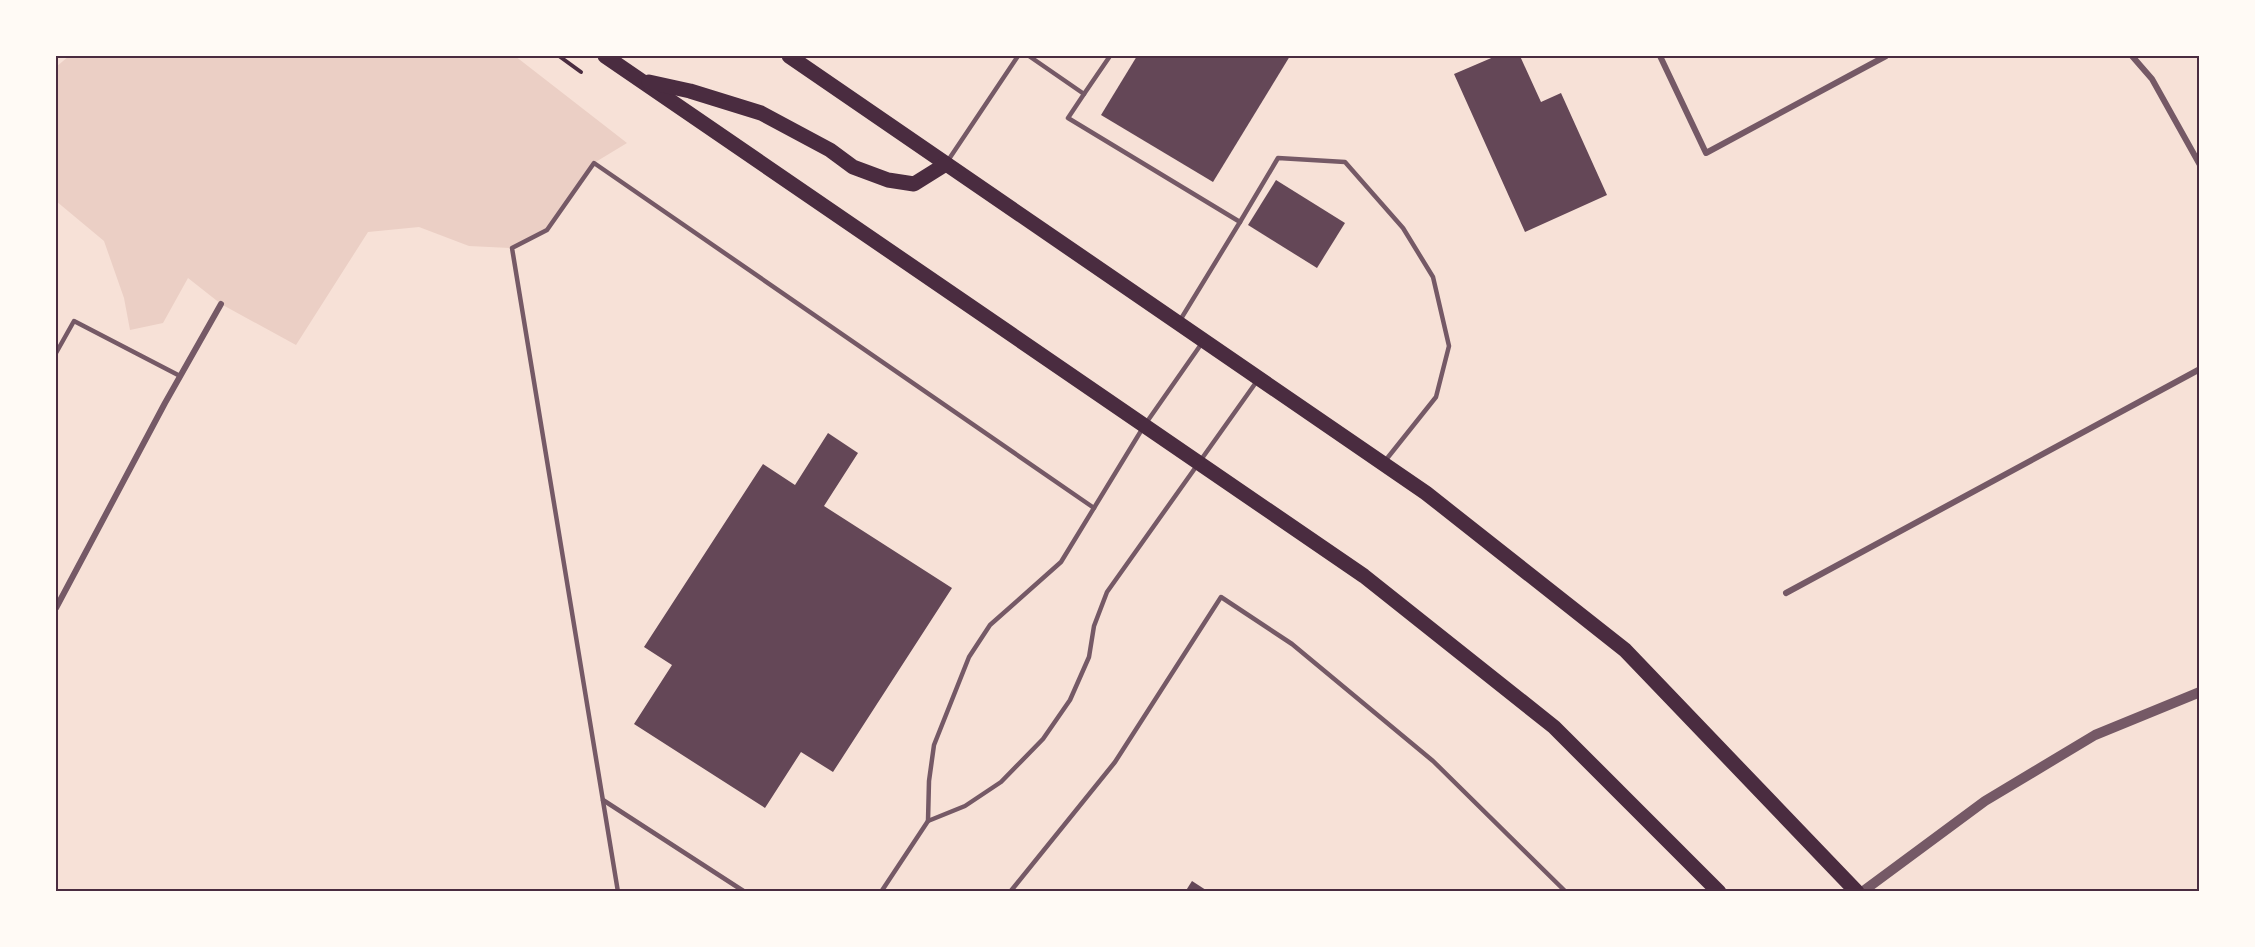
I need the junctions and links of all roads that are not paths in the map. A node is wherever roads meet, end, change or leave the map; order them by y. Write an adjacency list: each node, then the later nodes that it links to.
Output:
1 (605, 56): 9 (main road)
2 (789, 56): 11 (main road)
3 (1018, 56): 11 (lane)
4 (1029, 56): 10 (lane)
5 (1110, 56): 10 (lane)
6 (1660, 56): 7 (street)
7 (1886, 56)
8 (2132, 56): 12 (street)
9 (640, 80): 11 (main road); 21 (main road)
10 (1084, 94): 13 (lane)
11 (946, 164): 15 (main road)
12 (2199, 165)
13 (1240, 222): 15 (lane); 23 (lane)
14 (221, 304): 19 (street)
15 (1179, 324): 16 (main road)
16 (1203, 341): 20 (main road); 21 (lane)
17 (56, 353): 19 (lane)
18 (2199, 369): 25 (street)
19 (180, 376): 26 (street)
20 (1258, 378): 22 (lane); 23 (main road)
21 (1144, 426): 22 (main road); 24 (lane)
22 (1197, 462): 30 (lane); 36 (main road)
23 (1383, 464): 37 (main road)
24 (1094, 508): 29 (lane); 30 (lane)
25 (1786, 593)
26 (59, 594): 27 (street)
27 (56, 609)
28 (2199, 692): 38 (street)
29 (603, 800): 31 (lane); 32 (lane)
30 (928, 821): 33 (lane)
31 (618, 891)
32 (745, 891)
33 (881, 891)
34 (1010, 891): 35 (lane)
35 (1566, 891)
36 (1719, 891)
37 (1857, 891)
38 (1862, 891)

